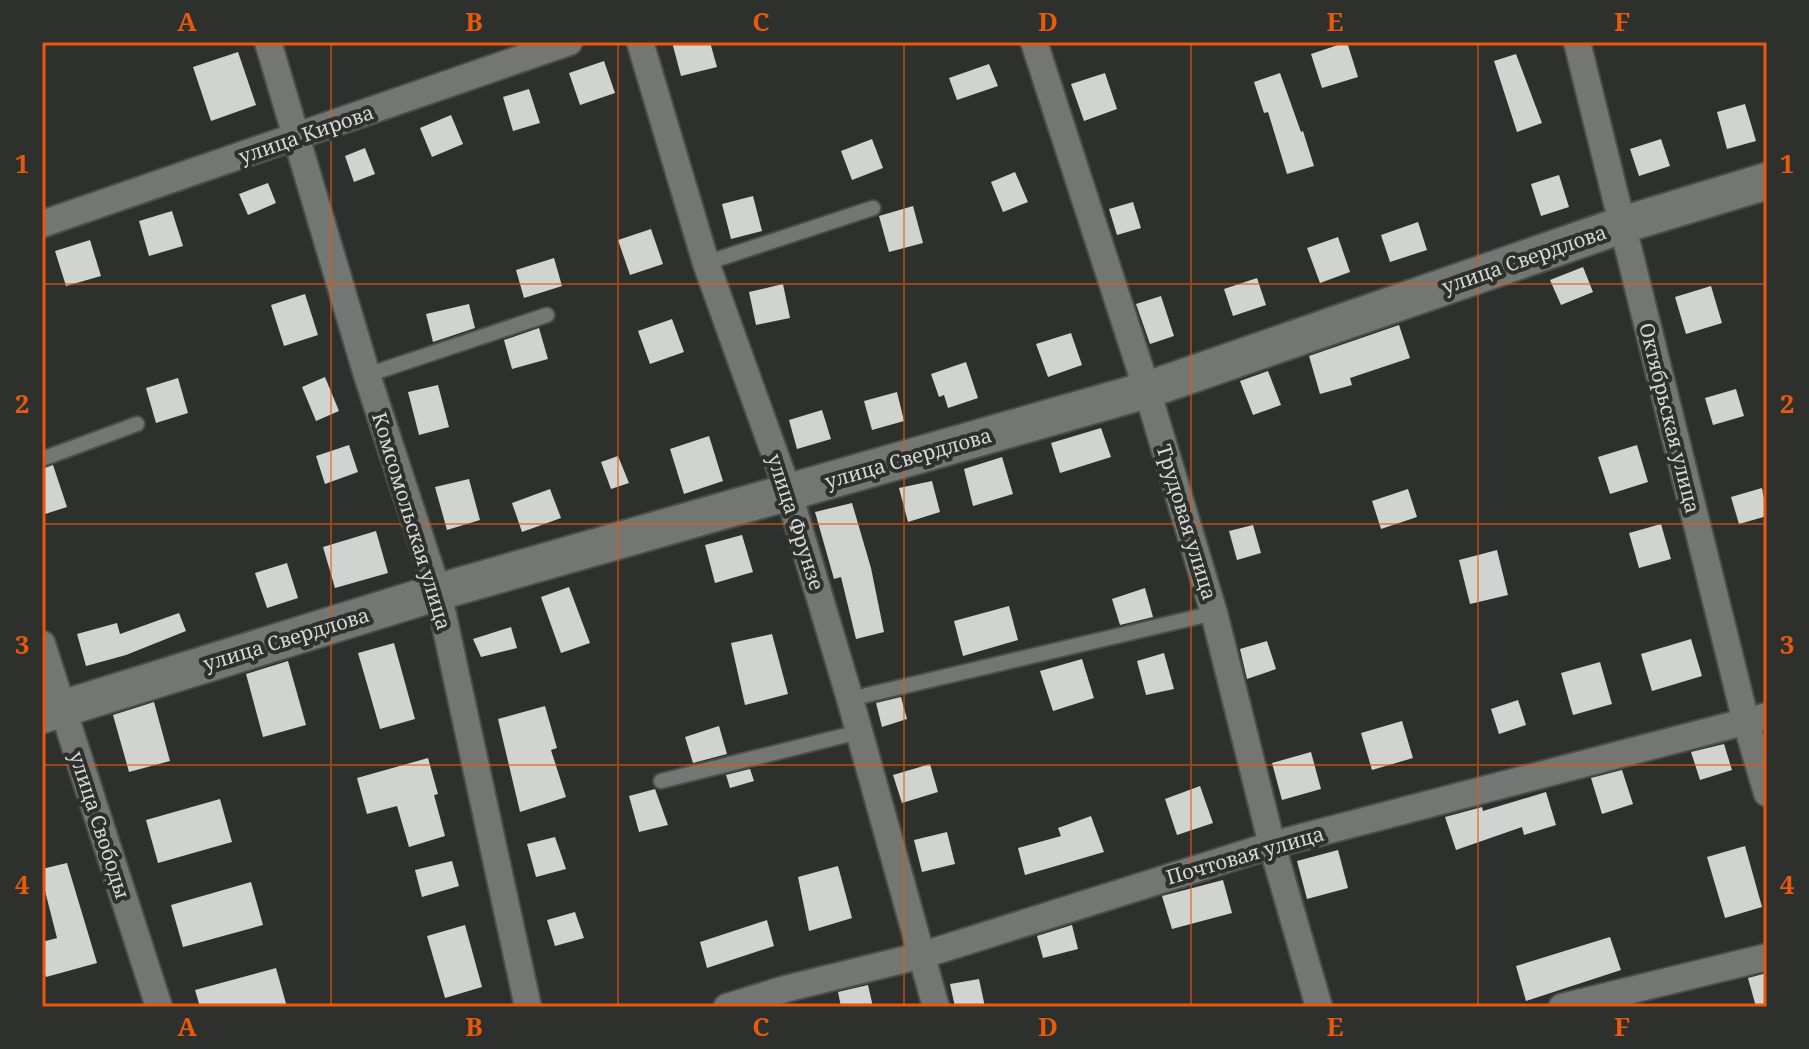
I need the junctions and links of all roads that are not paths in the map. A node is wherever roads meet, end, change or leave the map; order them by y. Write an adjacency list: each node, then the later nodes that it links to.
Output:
1 (268, 42): 6 (street, Комсомольская улица)
2 (569, 42): 6 (street, улица Кирова)
3 (640, 42): 11 (street, улица Фрунзе)
4 (1034, 42): 14 (street, Трудовая улица)
5 (1577, 42): 10 (street, Октябрьская улица)
6 (297, 137): 9 (street, улица Кирова); 13 (street, Комсомольская улица)
7 (1767, 181): 10 (street, улица Свердлова)
8 (873, 208): 11 (lane)
9 (42, 224)
10 (1622, 225): 14 (street, улица Свердлова); 23 (street, Октябрьская улица)
11 (706, 263): 17 (street, улица Фрунзе)
12 (547, 315): 13 (lane)
13 (367, 375): 18 (street, Комсомольская улица)
14 (1147, 390): 17 (street, улица Свердлова); 19 (street, Трудовая улица)
15 (137, 424): 16 (lane)
16 (42, 459)
17 (788, 491): 18 (street, улица Свердлова); 21 (street, улица Фрунзе)
18 (438, 592): 22 (street, улица Свердлова); 31 (street, Комсомольская улица)
19 (1214, 613): 21 (lane); 27 (street, Трудовая улица)
20 (42, 644): 22 (street, улица Свободы)
21 (850, 699): 24 (street, улица Фрунзе)
22 (52, 711): 30 (street, улица Свободы)
23 (1756, 719): 26 (street, Октябрьская улица); 27 (street, Почтовая улица)
24 (859, 732): 25 (lane); 28 (street, улица Фрунзе)
25 (661, 781)
26 (1767, 793)
27 (1272, 845): 28 (street, Почтовая улица); 34 (street, Трудовая улица)
28 (923, 955): 32 (street, Почтовая улица); 33 (street, улица Фрунзе)
29 (1767, 957): 35 (street)
30 (159, 1007)
31 (528, 1007)
32 (727, 1007)
33 (936, 1007)
34 (1319, 1007)
35 (1562, 1007)

